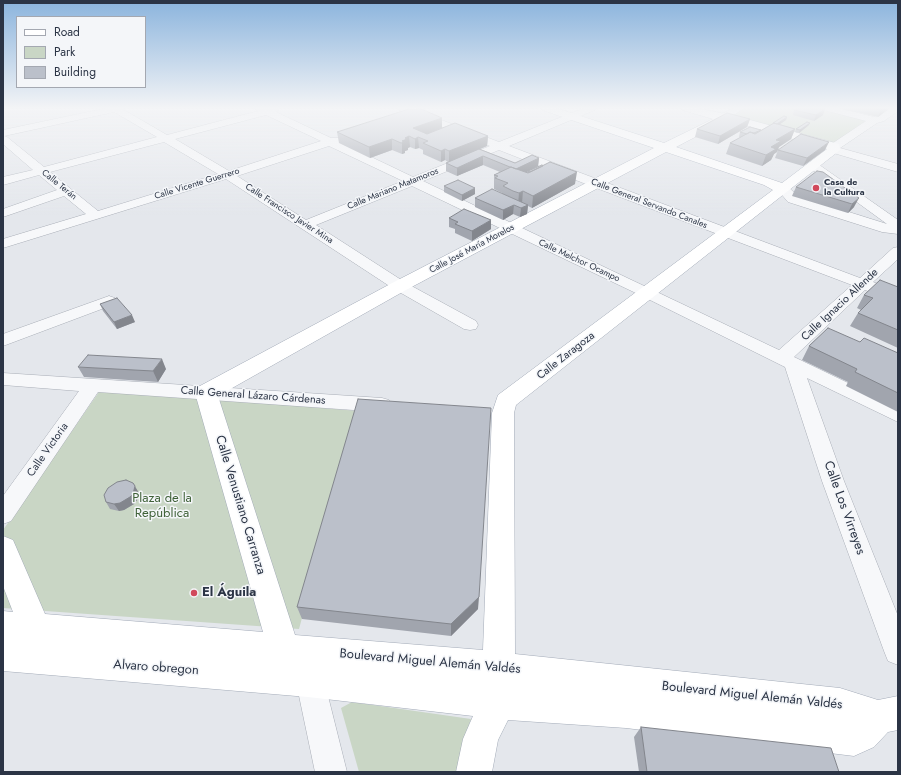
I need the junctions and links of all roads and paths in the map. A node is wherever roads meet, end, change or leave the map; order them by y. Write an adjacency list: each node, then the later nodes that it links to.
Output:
1 (9, 144): 17 (street, Calle Terán)
2 (147, 144): 17 (street)
3 (177, 144): 18 (street, Calle Francisco Javier Mina)
4 (322, 144): 18 (street, Calle Vicente Guerrero)
5 (333, 144): 20 (street, Calle Melchor Ocampo)
6 (493, 144): 12 (street, Calle General Servando Canales)
7 (502, 144): 12 (street, Calle Mariano Matamoros)
8 (656, 144): 13 (main road)
9 (670, 144): 13 (main road, Calle José María Morelos)
10 (820, 144): 14 (main road)
11 (840, 144): 14 (street)
12 (498, 146): 20 (street, Calle Mariano Matamoros); 21 (street, Calle General Servando Canales)
13 (664, 147): 21 (main road, Calle José María Morelos); 22 (main road)
14 (834, 148): 15 (main road, Calle Zaragoza); 16 (street)
15 (814, 166): 22 (main road, Calle Zaragoza); 26 (street)
16 (898, 168)
17 (40, 170): 19 (street); 23 (street, Calle Terán)
18 (228, 175): 25 (street, Calle Vicente Guerrero); 27 (street, Calle Francisco Javier Mina)
19 (3, 181)
20 (411, 182): 27 (street, Calle Mariano Matamoros); 28 (street, Calle Melchor Ocampo)
21 (595, 183): 28 (main road, Calle José María Morelos); 30 (street, Calle General Servando Canales)
22 (783, 189): 29 (street); 30 (main road, Calle Zaragoza)
23 (66, 191): 24 (street); 25 (street, Calle Terán)
24 (3, 213)
25 (96, 216): 31 (street, Calle Vicente Guerrero)
26 (898, 224)
27 (305, 225): 34 (street, Calle Francisco Javier Mina)
28 (510, 229): 34 (main road, Calle José María Morelos); 35 (street, Calle Melchor Ocampo)
29 (898, 230)
30 (725, 232): 33 (street, Calle General Servando Canales); 35 (main road, Calle Zaragoza)
31 (3, 244)
32 (898, 251): 33 (street, Calle Ignacio Allende)
33 (864, 284): 36 (street, Calle General Servando Canales); 40 (street, Calle Ignacio Allende)
34 (400, 286): 38 (street, Calle Francisco Javier Mina); 43 (main road, Calle José María Morelos)
35 (648, 293): 40 (street, Calle Melchor Ocampo); 53 (main road, Calle Zaragoza)
36 (898, 297)
37 (109, 301): 39 (street)
38 (470, 325)
39 (3, 340)
40 (787, 361): 45 (street, Calle Melchor Ocampo); 51 (street, Calle Los Virreyes)
41 (3, 379): 42 (street, Calle General Lázaro Cárdenas)
42 (93, 385): 43 (street, Calle General Lázaro Cárdenas); 46 (street, Calle Victoria)
43 (206, 393): 44 (street, Calle General Lázaro Cárdenas); 50 (main road, Calle Venustiano Carranza)
44 (399, 406)
45 (898, 415)
46 (3, 514)
47 (3, 549): 49 (main road)
48 (3, 626): 49 (main road)
49 (35, 628): 50 (main road)
50 (284, 649): 53 (main road, Boulevard Miguel Alemán Valdés); 54 (main road, Calle Venustiano Carranza)
51 (898, 651)
52 (3, 654): 54 (main road, Alvaro obregon)
53 (498, 668): 55 (main road); 56 (main road, Boulevard Miguel Alemán Valdés)
54 (308, 680): 55 (main road, Boulevard Miguel Alemán Valdés); 57 (street, Calle Venustiano Carranza)
55 (498, 702): 56 (main road, Boulevard Miguel Alemán Valdés); 58 (main road)
56 (888, 715)
57 (331, 772)
58 (474, 772)

